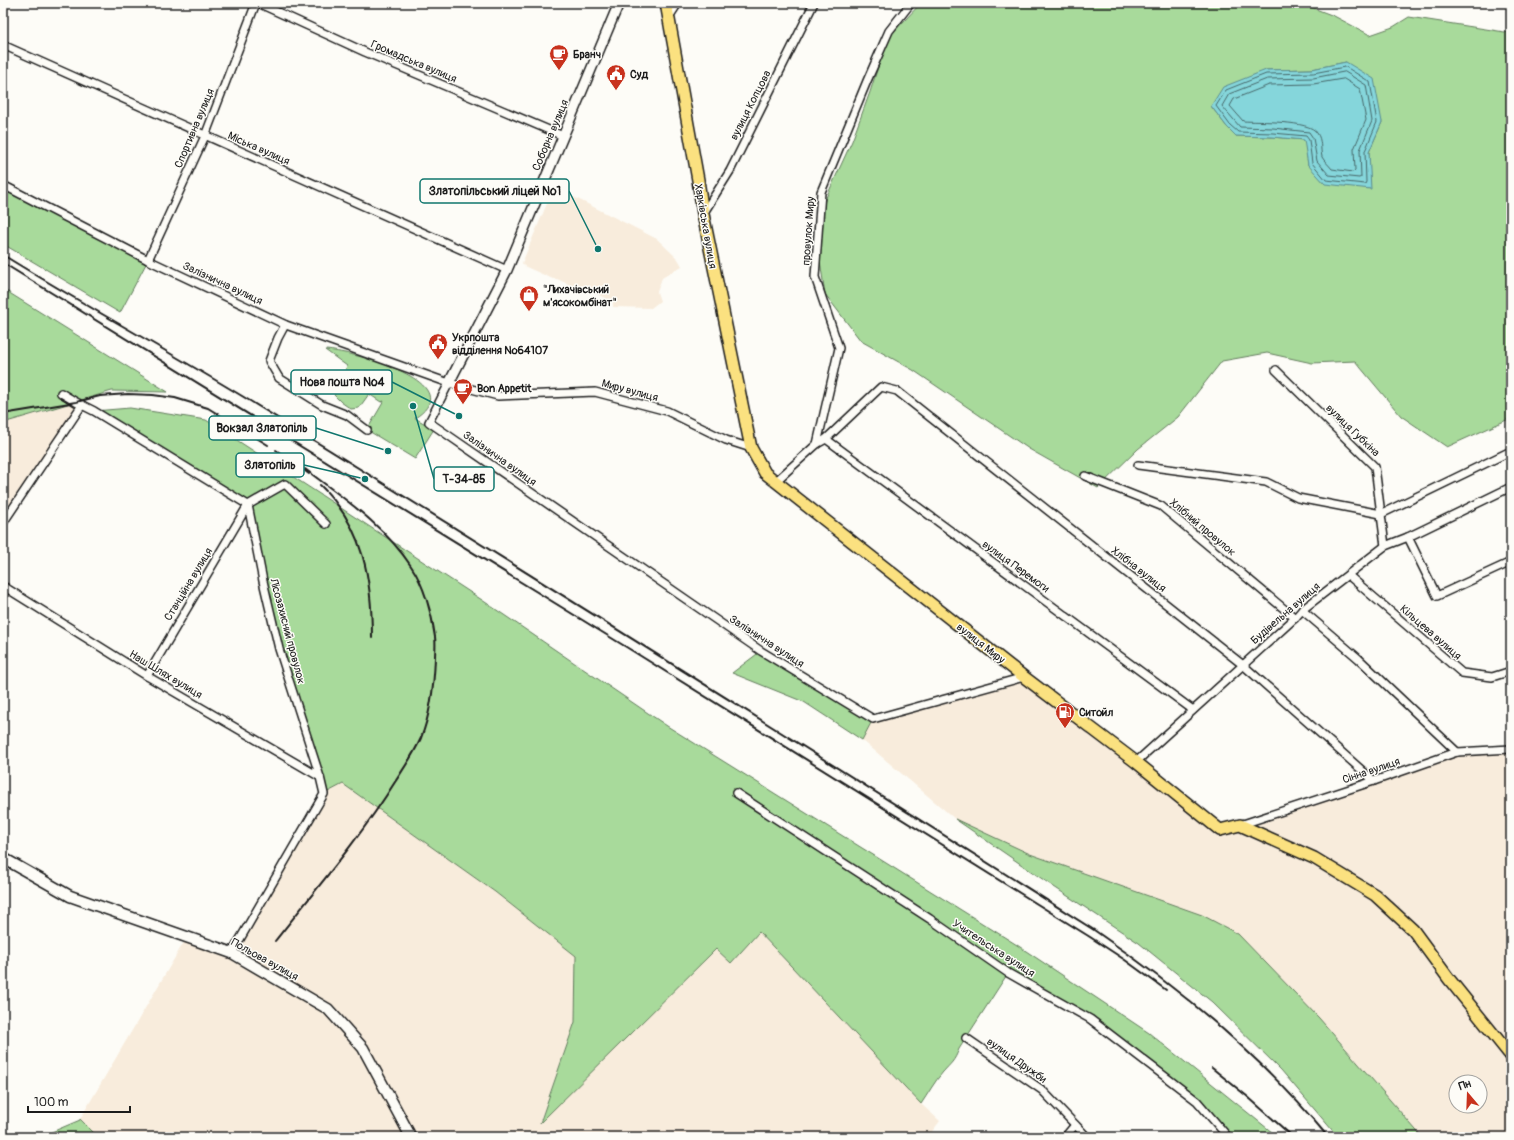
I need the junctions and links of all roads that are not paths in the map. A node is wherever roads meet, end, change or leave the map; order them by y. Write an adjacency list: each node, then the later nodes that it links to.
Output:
1 (257, 3): 9 (street, Спортивна вулиця); 10 (street, Громадська вулиця)
2 (619, 3): 10 (street, Соборна вулиця)
3 (666, 3): 7 (main road, Харківська вулиця)
4 (678, 3): 7 (street)
5 (814, 3): 12 (street, вулиця Копцова)
6 (911, 3): 22 (street, провулок Миру)
7 (669, 17): 12 (main road, Харківська вулиця)
8 (3, 46): 9 (street, Міська вулиця)
9 (205, 136): 13 (street, Спортивна вулиця); 14 (street, Міська вулиця)
10 (563, 136): 14 (street, Соборна вулиця)
11 (3, 186): 13 (street, Залізнична вулиця)
12 (703, 214): 23 (main road, Харківська вулиця)
13 (148, 260): 15 (street, Залізнична вулиця)
14 (507, 270): 17 (street, Соборна вулиця)
15 (285, 325): 17 (street, Залізнична вулиця); 20 (street)
16 (1276, 370): 30 (street, вулиця Губкіна)
17 (449, 383): 23 (street, Миру вулиця); 43 (street, Залізнична вулиця)
18 (61, 393): 19 (street)
19 (82, 405): 29 (street); 31 (street)
20 (367, 430)
21 (826, 439): 22 (street); 40 (street, Хлібна вулиця); 44 (street, вулиця Перемоги)
22 (817, 444): 27 (street)
23 (751, 448): 27 (main road, вулиця Миру)
24 (1511, 451): 30 (street)
25 (1138, 465): 30 (street)
26 (1085, 476): 39 (street, Хлібний провулок)
27 (775, 482): 43 (main road, вулиця Миру)
28 (1511, 488): 33 (street, Будівельна вулиця)
29 (248, 504): 32 (street); 42 (street, Станційна вулиця); 48 (street, Лісозахисний провулок)
30 (1381, 514): 34 (street, вулиця Губкіна)
31 (3, 523)
32 (326, 524)
33 (1408, 537): 34 (street, Будівельна вулиця); 35 (street)
34 (1385, 546): 36 (street, Будівельна вулиця)
35 (1511, 562)
36 (1348, 574): 38 (street, Будівельна вулиця); 41 (street, Кільцева вулиця)
37 (3, 586): 42 (street, Наш Шлях вулиця)
38 (1302, 610): 39 (street, Будівельна вулиця); 46 (street)
39 (1295, 618): 40 (street, Будівельна вулиця)
40 (1243, 665): 44 (street, Будівельна вулиця); 49 (street, Хлібна вулиця)
41 (1511, 671)
42 (147, 676): 48 (street, Наш Шлях вулиця)
43 (1024, 677): 47 (main road, вулиця Миру)
44 (1193, 710): 47 (street, Будівельна вулиця)
45 (1511, 749): 46 (street, Сінна вулиця)
46 (1456, 752): 49 (street, Сінна вулиця)
47 (1136, 762): 51 (main road, вулиця Миру)
48 (320, 777): 53 (street, Лісозахисний провулок)
49 (1374, 781): 51 (street, Сінна вулиця)
50 (736, 793): 60 (street, Учительська вулиця)
51 (1240, 824): 55 (main road)
52 (3, 858): 53 (main road, Польова вулиця)
53 (232, 953): 57 (main road, Польова вулиця)
54 (966, 1038): 56 (street, вулиця Дружби)
55 (1511, 1056)
56 (1075, 1125): 58 (street); 59 (street, вулиця Дружби)
57 (411, 1137)
58 (1065, 1137)
59 (1087, 1137)
60 (1228, 1137)

